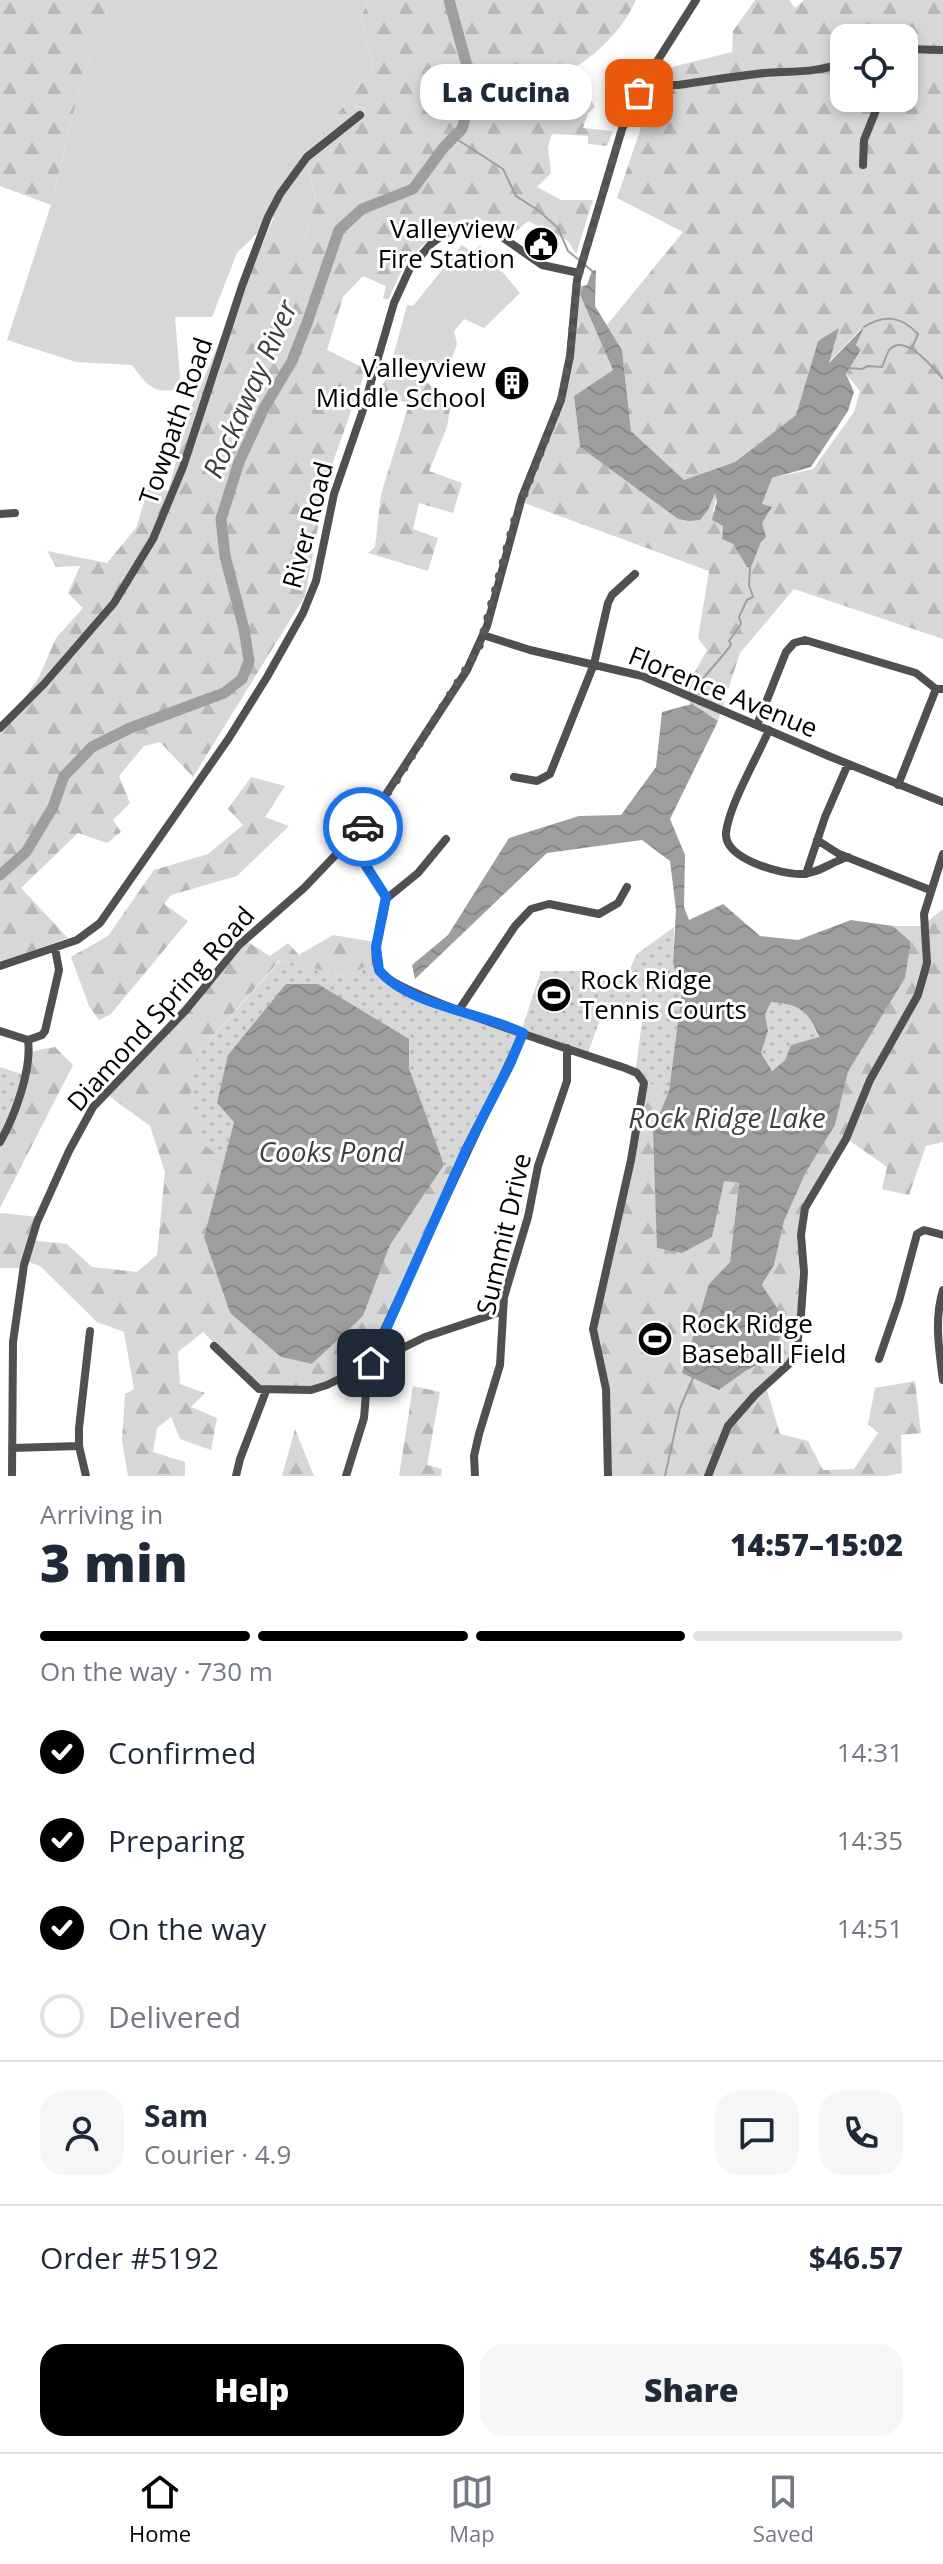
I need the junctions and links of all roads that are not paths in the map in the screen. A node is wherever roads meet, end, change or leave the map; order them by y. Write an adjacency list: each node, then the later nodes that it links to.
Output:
1 (696, 0): 5 (street, Diamond Spring Road)
2 (918, 49): 3 (street)
3 (943, 50)
4 (830, 68): 5 (street)
5 (648, 77): 9 (street, Diamond Spring Road)
6 (875, 112): 8 (street)
7 (360, 115): 17 (street, Towpath Road)
8 (863, 165)
9 (580, 270): 13 (street, Diamond Spring Road); 32 (street, River Road)
10 (15, 513): 11 (street)
11 (0, 514)
12 (635, 574): 14 (street)
13 (483, 635): 14 (street, Florence Avenue); 25 (street, Diamond Spring Road)
14 (594, 664): 16 (street, Florence Avenue); 20 (street)
15 (939, 689): 16 (street); 21 (street)
16 (757, 725): 18 (street, Florence Avenue)
17 (0, 728)
18 (769, 730): 19 (street, Florence Avenue); 28 (street)
19 (848, 764): 21 (street, Florence Avenue); 24 (street)
20 (514, 777)
21 (898, 785): 22 (street, Florence Avenue)
22 (943, 802)
23 (446, 839): 31 (street)
24 (817, 840): 27 (street); 28 (street)
25 (350, 841): 31 (street); 50 (street, Diamond Spring Road)
26 (943, 854): 30 (street)
27 (848, 857): 28 (street); 30 (street)
28 (806, 874)
29 (627, 887): 34 (street)
30 (930, 890): 57 (street)
31 (386, 899): 34 (street)
32 (55, 948): 33 (street, River Road); 37 (street)
33 (0, 966)
34 (459, 1010): 36 (street)
35 (0, 1031): 37 (street)
36 (523, 1033): 38 (street); 46 (street)
37 (28, 1040): 39 (street)
38 (567, 1048): 42 (street, Summit Drive); 56 (street)
39 (0, 1142)
40 (943, 1235): 45 (street)
41 (943, 1290): 47 (street)
42 (503, 1311): 46 (street); 55 (street, Summit Drive)
43 (90, 1331): 49 (street)
44 (214, 1346): 48 (street)
45 (879, 1359)
46 (371, 1363): 48 (street); 54 (street)
47 (943, 1380)
48 (266, 1391): 53 (street)
49 (79, 1446): 50 (street); 52 (street)
50 (12, 1448): 51 (street, Diamond Spring Road)
51 (12, 1476)
52 (86, 1476)
53 (236, 1476)
54 (346, 1476)
55 (475, 1476)
56 (608, 1476)
57 (708, 1476)

